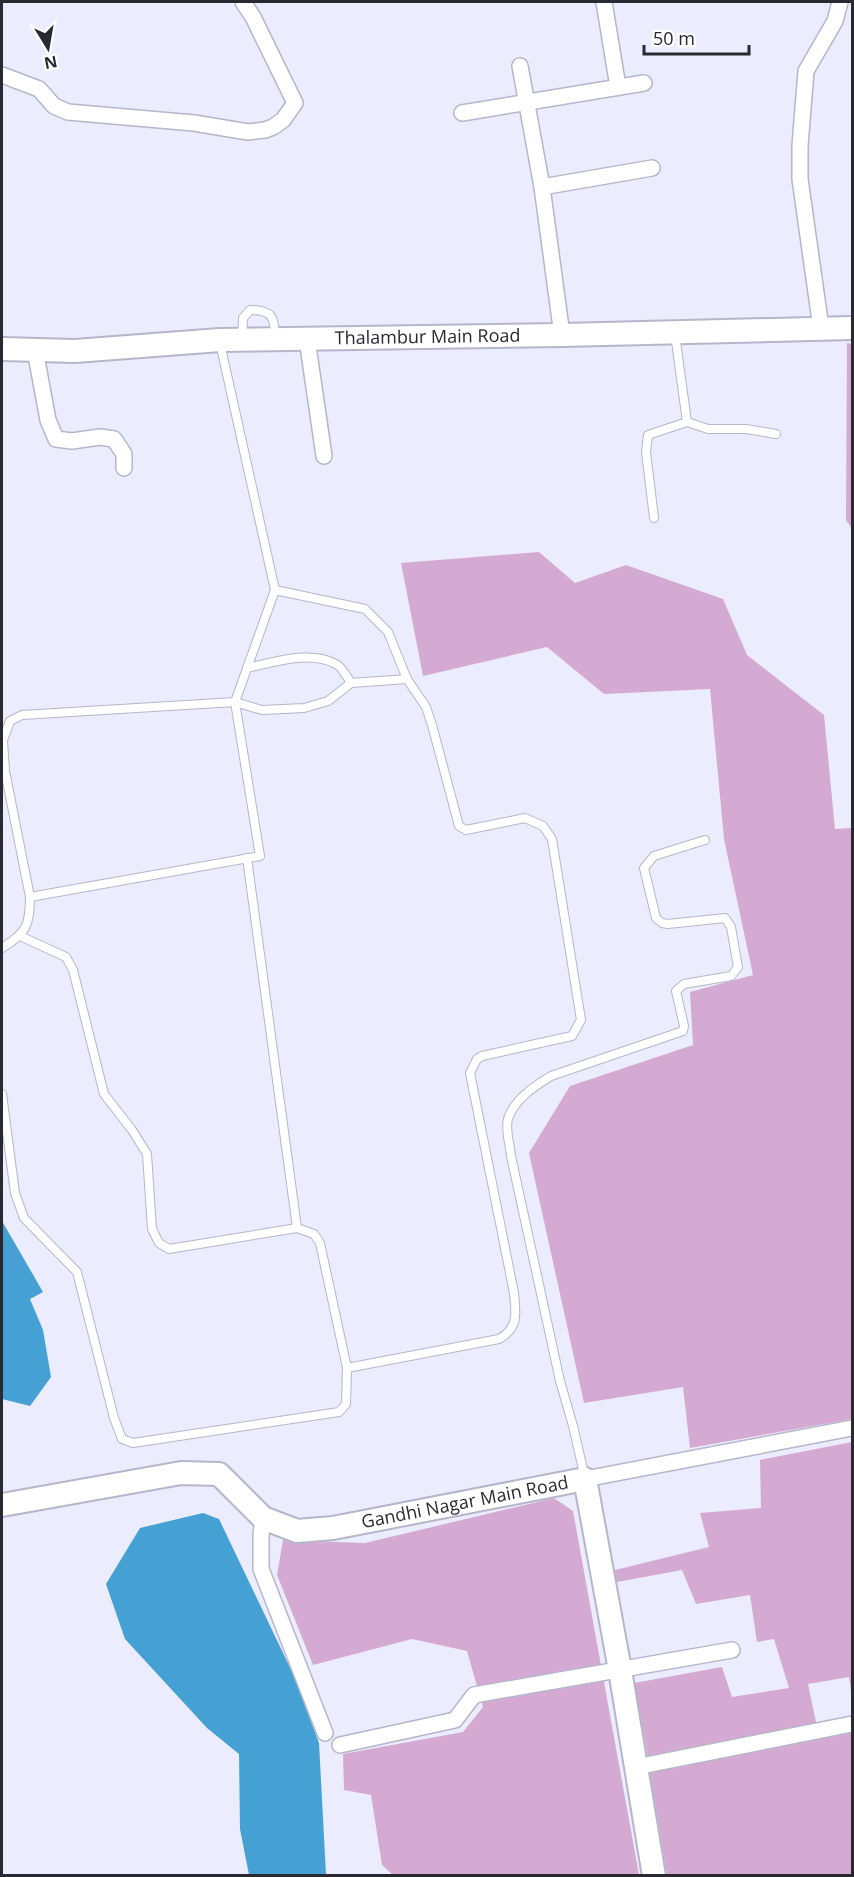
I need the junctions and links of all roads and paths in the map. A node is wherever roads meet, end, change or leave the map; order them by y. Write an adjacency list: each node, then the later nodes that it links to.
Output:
1 (243, 2): 5 (street)
2 (604, 2): 7 (street)
3 (844, 3): 12 (street)
4 (520, 66): 8 (street)
5 (2, 75)
6 (644, 83): 7 (street)
7 (618, 87): 8 (street)
8 (527, 102): 9 (street); 11 (street)
9 (462, 113)
10 (652, 168): 11 (street)
11 (542, 187): 15 (street)
12 (821, 328): 13 (street, Thalambur Main Road); 14 (street, Thalambur Main Road)
13 (852, 328)
14 (675, 332): 15 (street, Thalambur Main Road); 21 (lane)
15 (562, 336): 16 (street, Thalambur Main Road)
16 (307, 339): 18 (street, Thalambur Main Road); 23 (street)
17 (231, 340): 18 (street, Thalambur Main Road); 18 (lane); 20 (street, Thalambur Main Road); 26 (lane)
18 (275, 340)
19 (2, 349): 20 (street, Thalambur Main Road)
20 (35, 350): 24 (street)
21 (687, 422): 22 (lane); 25 (lane)
22 (776, 434)
23 (324, 456)
24 (124, 468)
25 (654, 518)
26 (275, 590): 27 (lane); 28 (lane)
27 (247, 668): 29 (lane); 30 (lane)
28 (407, 679): 29 (lane); 38 (lane)
29 (351, 683): 30 (lane)
30 (235, 702): 32 (lane); 33 (lane)
31 (705, 840): 40 (lane)
32 (247, 858): 33 (lane); 37 (lane)
33 (30, 897): 34 (lane)
34 (20, 936): 35 (lane); 37 (lane)
35 (2, 948)
36 (2, 1094): 38 (lane)
37 (297, 1228): 38 (lane)
38 (347, 1368)
39 (852, 1428): 40 (street)
40 (585, 1479): 42 (street, Gandhi Nagar Main Road); 44 (street, Gandhi Nagar Main Road)
41 (2, 1505): 42 (street, Gandhi Nagar Main Road)
42 (263, 1518): 46 (street)
43 (732, 1650): 44 (street)
44 (620, 1670): 47 (street); 48 (street, Gandhi Nagar Main Road)
45 (852, 1724): 48 (street)
46 (325, 1733)
47 (340, 1745)
48 (636, 1767): 49 (street, Gandhi Nagar Main Road)
49 (654, 1875)

